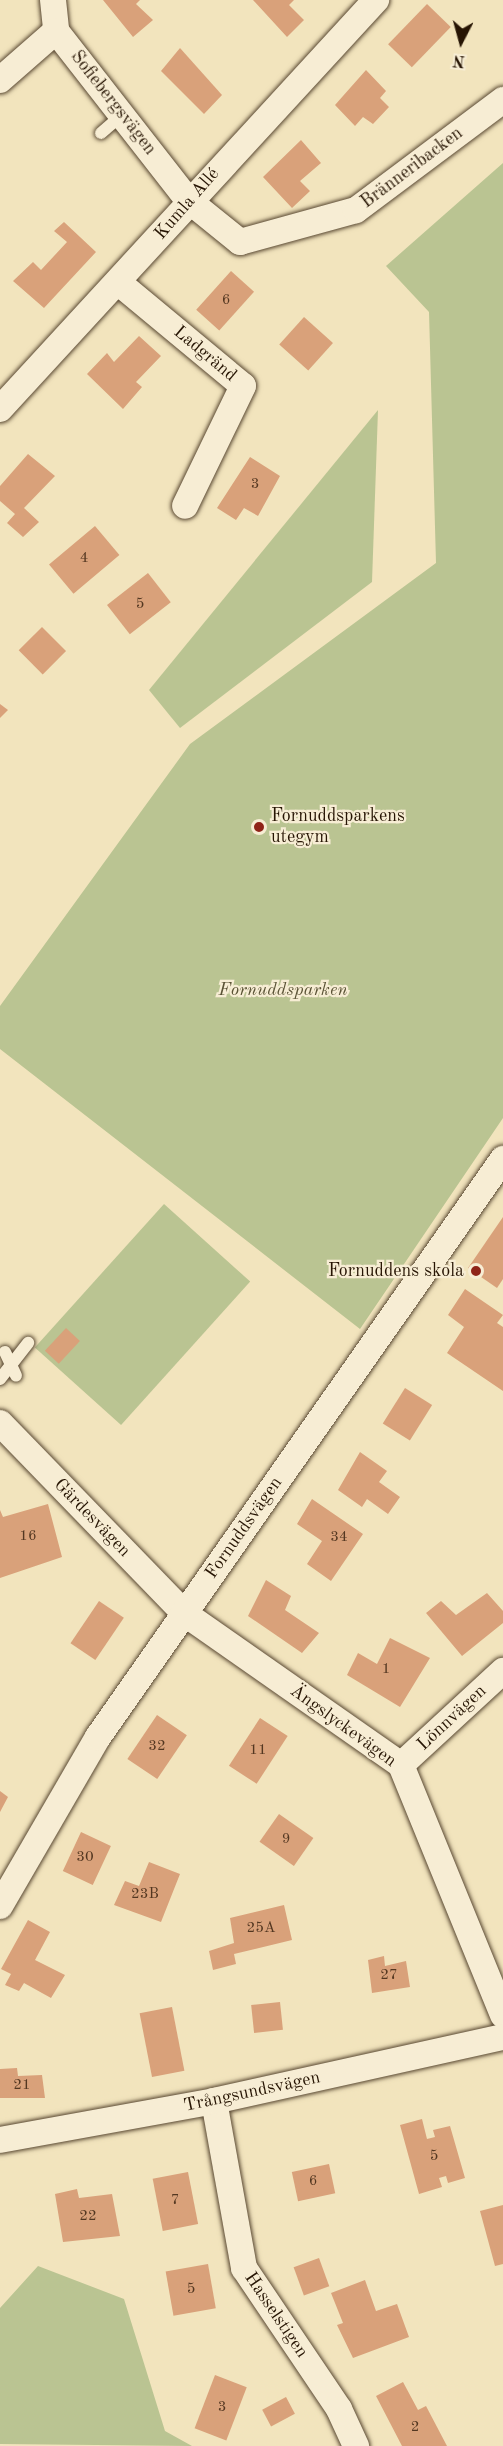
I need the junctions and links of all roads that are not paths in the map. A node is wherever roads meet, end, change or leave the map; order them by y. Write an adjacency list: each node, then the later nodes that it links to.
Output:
1 (53, 0): 3 (street)
2 (376, 0): 8 (street, Kumla Allé)
3 (56, 31): 4 (street); 6 (street, Sofiebergsvägen)
4 (0, 80)
5 (503, 100): 8 (street, Bränneribacken)
6 (122, 115): 7 (lane); 8 (street, Sofiebergsvägen)
7 (100, 133)
8 (188, 200): 9 (street, Kumla Allé)
9 (119, 283): 10 (street, Kumla Allé); 11 (street, Ladgränd)
10 (0, 409)
11 (185, 506)
12 (503, 1159): 18 (street, Fornuddsvägen)
13 (28, 1343): 15 (lane)
14 (5, 1352): 15 (lane)
15 (13, 1371): 16 (lane)
16 (0, 1379)
17 (0, 1423): 18 (street, Gärdesvägen)
18 (184, 1613): 20 (street, Ängslyckevägen); 21 (street, Fornuddsvägen)
19 (503, 1671): 20 (street, Lönnvägen)
20 (400, 1765): 22 (street, Ängslyckevägen)
21 (0, 1906)
22 (503, 2014)
23 (503, 2037): 24 (street, Trångsundsvägen)
24 (214, 2101): 25 (street, Trångsundsvägen); 26 (street, Hasselstigen)
25 (0, 2140)
26 (356, 2446)

